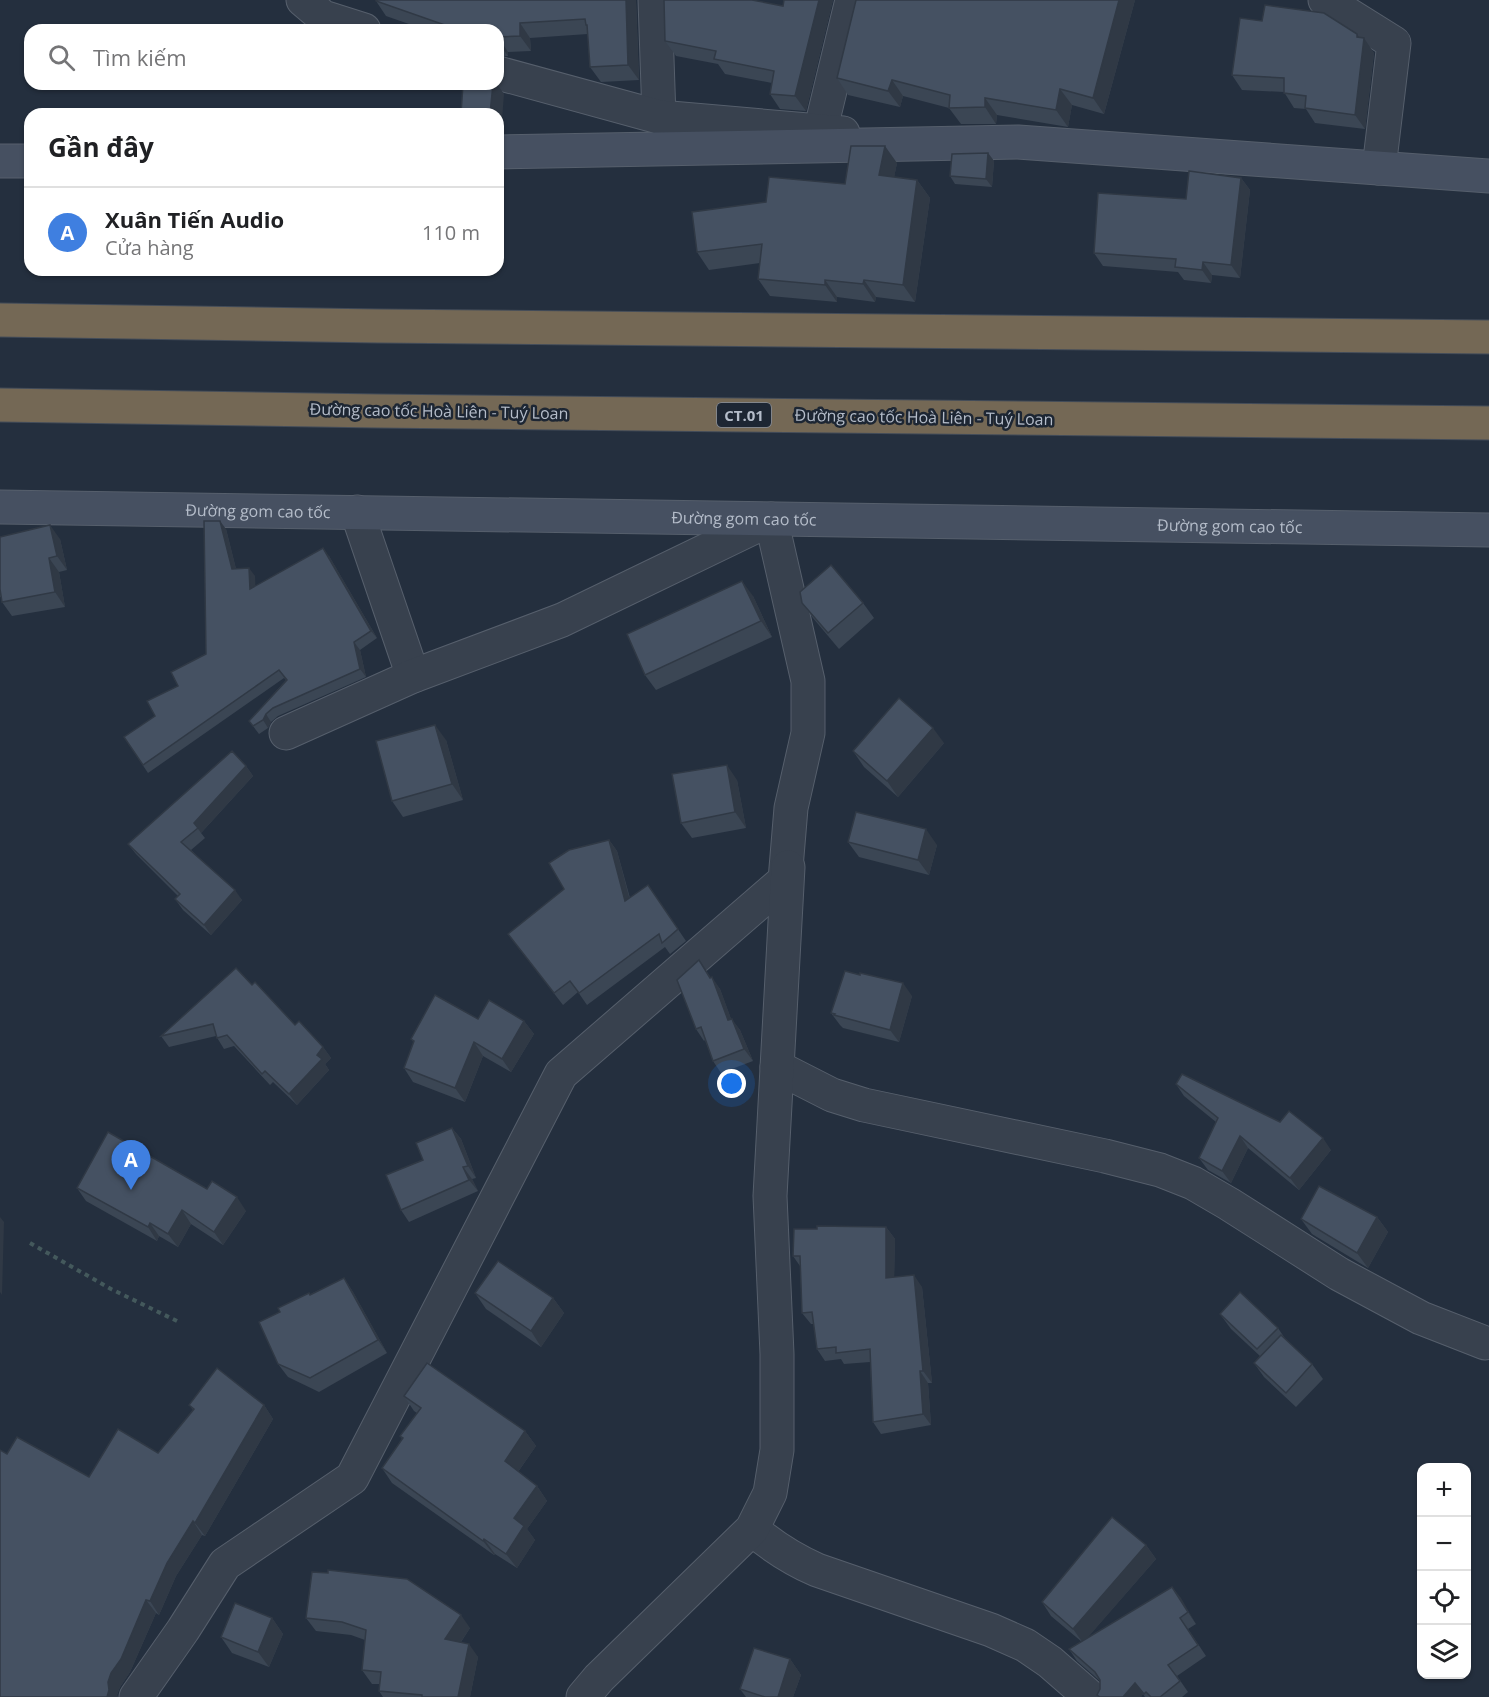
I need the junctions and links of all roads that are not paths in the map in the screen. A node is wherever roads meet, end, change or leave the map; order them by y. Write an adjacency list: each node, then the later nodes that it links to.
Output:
1 (303, 0): 5 (street)
2 (656, 0): 7 (street)
3 (852, 0): 8 (street)
4 (1325, 0): 13 (street)
5 (346, 24)
6 (504, 75): 7 (street)
7 (659, 117): 8 (street)
8 (820, 132): 9 (street)
9 (1018, 142): 10 (main road); 13 (main road)
10 (504, 152)
11 (24, 160): 12 (main road)
12 (0, 161)
13 (1379, 168): 14 (main road)
14 (1489, 176)
15 (0, 320): 16 (highway)
16 (1489, 337)
17 (0, 405): 18 (highway, Đường cao tốc Hoà Liên - Tuý Loan / CT.01)
18 (1489, 423)
19 (0, 507): 20 (main road, Đường gom cao tốc)
20 (357, 512): 21 (main road, Đường gom cao tốc); 23 (street)
21 (771, 519): 22 (main road, Đường gom cao tốc); 23 (street); 25 (street)
22 (1489, 530)
23 (413, 676): 24 (street)
24 (286, 733)
25 (791, 808): 26 (street); 29 (street)
26 (777, 1067): 27 (street); 28 (street)
27 (1485, 1343)
28 (752, 1529): 30 (street); 31 (street)
29 (136, 1697)
30 (583, 1697)
31 (1090, 1697)

